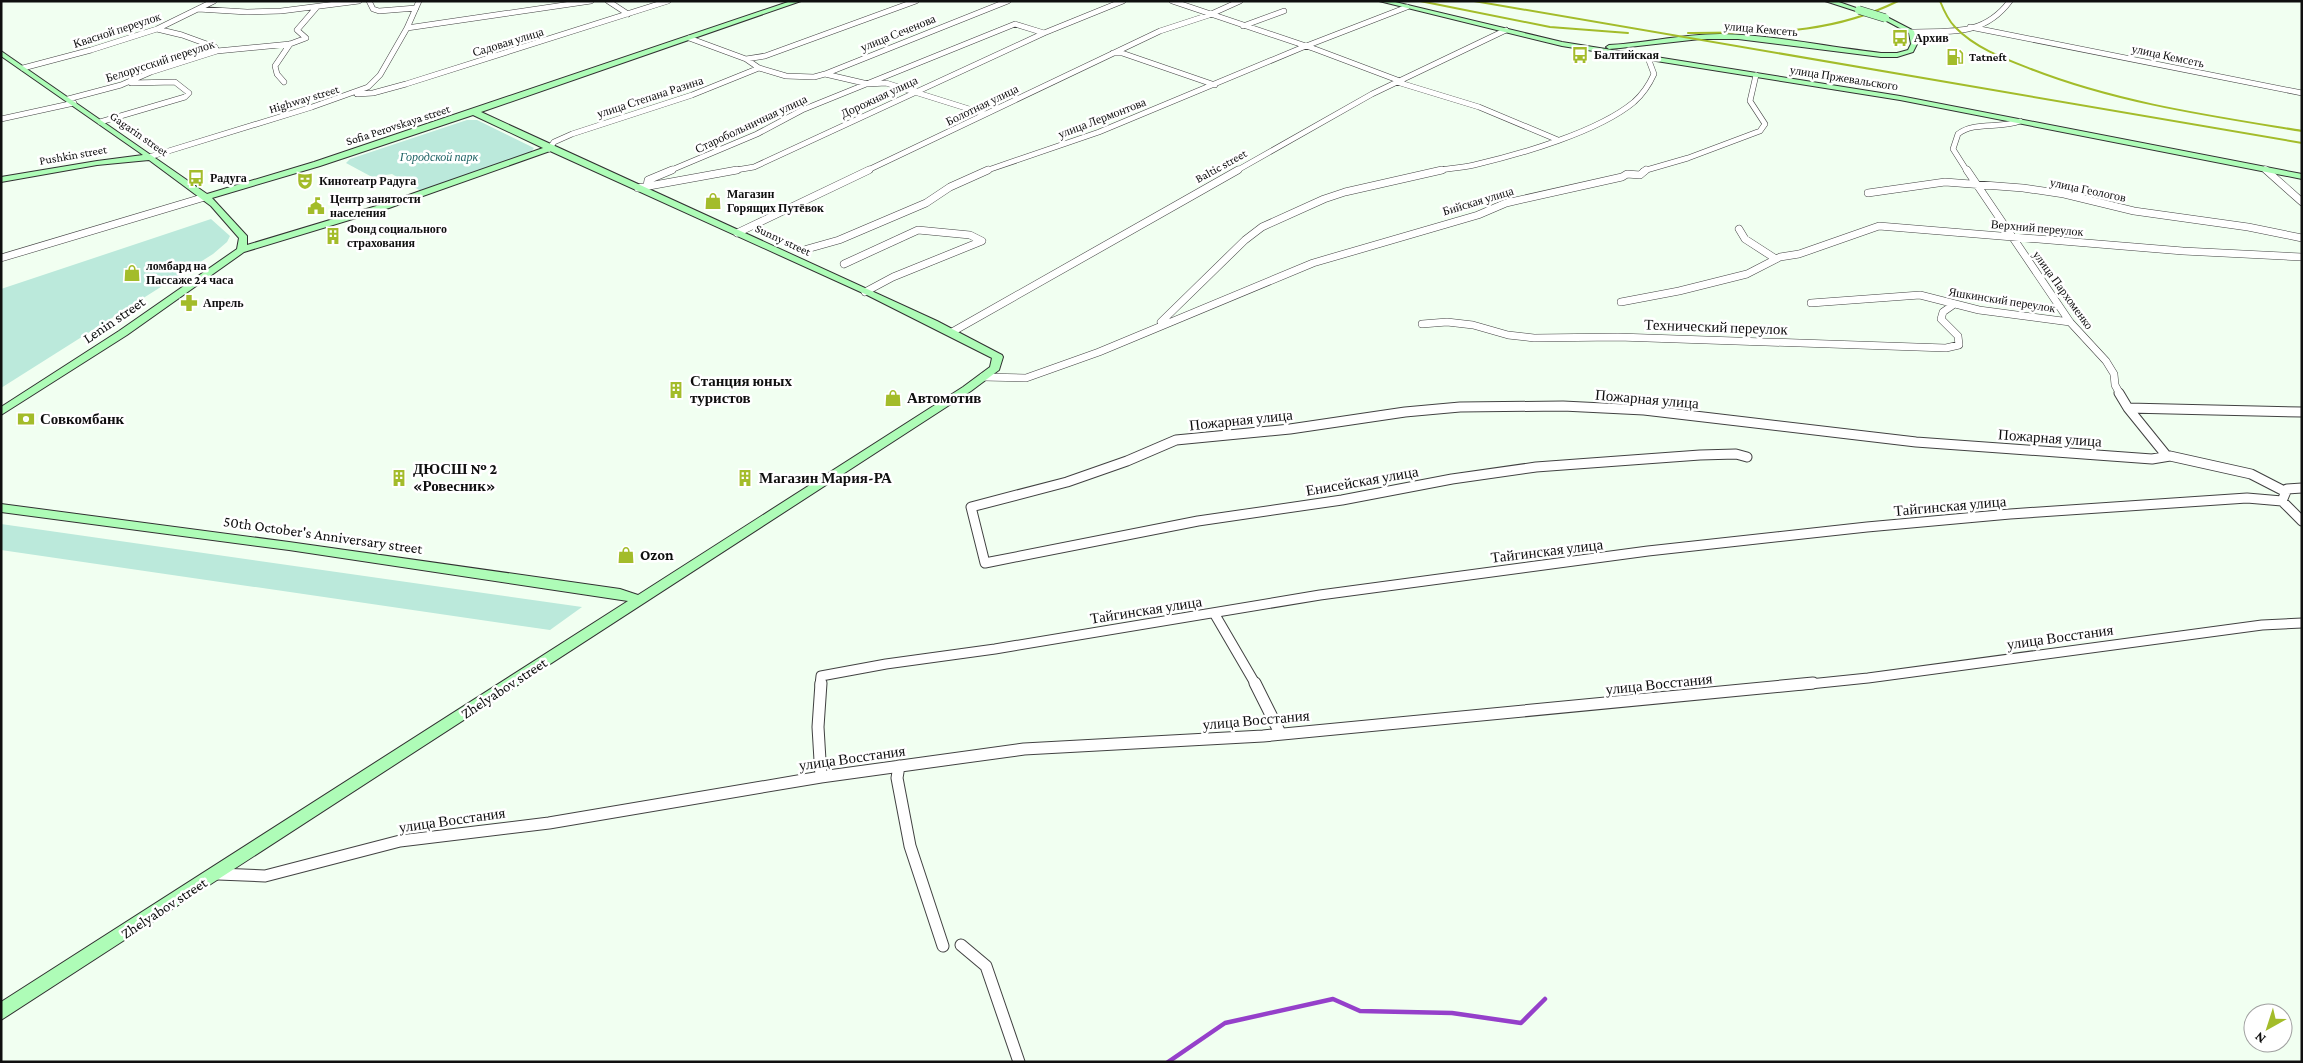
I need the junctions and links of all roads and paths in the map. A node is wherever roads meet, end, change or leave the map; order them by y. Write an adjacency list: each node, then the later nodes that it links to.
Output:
1 (214, 1): 22 (street, Квасной переулок)
2 (359, 1): 20 (street)
3 (369, 1): 21 (street)
4 (419, 1): 21 (street, Highway street)
5 (591, 1): 28 (street)
6 (608, 1): 24 (street)
7 (668, 1): 24 (street, Садовая улица)
8 (798, 1): 33 (street, Sofia Perovskaya street)
9 (899, 1): 18 (street)
10 (916, 1): 18 (street)
11 (1008, 1): 44 (street, улица Сеченова)
12 (1123, 1): 32 (street, Дорожная улица)
13 (1172, 1): 25 (street)
14 (1240, 1): 25 (street, Болотная улица)
15 (1382, 1): 19 (street, улица Пржевальского)
16 (1828, 1): 31 (street, улица Кемсеть, bridge)
17 (2010, 1): 27 (street)
18 (907, 4): 41 (street)
19 (1407, 7): 30 (street, улица Пржевальского); 35 (street, улица Лермонтова)
20 (316, 8): 22 (street); 34 (street)
21 (416, 8): 28 (street, Highway street)
22 (198, 9): 29 (street, Квасной переулок)
23 (1284, 12): 26 (street)
24 (628, 14): 52 (street, Садовая улица)
25 (1209, 15): 26 (street); 39 (street, Болотная улица)
26 (1243, 26): 35 (street)
27 (1973, 27): 31 (street, улица Кемсеть); 53 (street, улица Кемсеть)
28 (407, 28): 52 (street, Highway street)
29 (157, 29): 37 (street); 42 (street, Квасной переулок)
30 (1506, 30): 36 (street, улица Пржевальского); 47 (street, Baltic street)
31 (1912, 32): 36 (street, улица Кемсеть)
32 (1044, 33): 49 (street, Старобольничная улица); 51 (street, Дорожная улица)
33 (689, 38): 41 (street); 55 (street, Sofia Perovskaya street)
34 (290, 44): 37 (street, Белорусский переулок); 46 (street)
35 (1306, 46): 47 (street); 50 (street, улица Лермонтова)
36 (1588, 48): 40 (street, улица Пржевальского)
37 (217, 51): 48 (street, Белорусский переулок)
38 (1, 53): 42 (street, Gagarin street)
39 (1113, 53): 50 (street); 56 (street, Болотная улица)
40 (1648, 58): 45 (street, улица Пржевальского); 60 (street, Бийская улица)
41 (746, 59): 43 (street)
42 (23, 68): 54 (street, Gagarin street)
43 (759, 68): 44 (street); 61 (street, улица Степана Разина)
44 (825, 74): 49 (street)
45 (1756, 75): 58 (street, улица Пржевальского); 88 (street, Бийская улица)
46 (284, 82)
47 (1398, 82): 60 (street); 87 (street, Baltic street)
48 (124, 84): 54 (street, Белорусский переулок); 59 (street)
49 (868, 84): 51 (street); 67 (street, Старобольничная улица)
50 (1215, 85): 75 (street, улица Лермонтова)
51 (914, 91): 56 (street); 67 (street, Дорожная улица)
52 (352, 94): 62 (street, Highway street)
53 (2302, 94)
54 (71, 101): 57 (street); 59 (street, Gagarin street)
55 (474, 112): 61 (street, Sunny street); 69 (street, Sofia Perovskaya street)
56 (985, 114): 72 (street, Болотная улица)
57 (1, 119)
58 (2020, 121): 63 (street, улица Пржевальского); 66 (street, улица Пархоменко)
59 (100, 122): 62 (street, Gagarin street)
60 (1558, 140): 88 (street, Бийская улица)
61 (549, 149): 67 (street, Sunny street); 76 (street, Lenin street)
62 (149, 156): 65 (street, Pushkin street); 69 (street, Gagarin street)
63 (2265, 170): 64 (street, улица Пржевальского); 70 (street)
64 (2302, 177)
65 (1, 180)
66 (1976, 185): 68 (street, улица Геологов); 73 (street, улица Пархоменко); 74 (street, улица Геологов)
67 (643, 187): 72 (street, Sunny street)
68 (1868, 193)
69 (205, 197): 76 (street, Gagarin street); 78 (street, Sofia Perovskaya street)
70 (2302, 202)
71 (1739, 229): 79 (street)
72 (737, 233): 81 (street, Sunny street)
73 (2011, 237): 77 (street, Верхний переулок); 79 (street, Верхний переулок); 85 (street, улица Пархоменко)
74 (2302, 238)
75 (807, 249)
76 (241, 250): 92 (street, Lenin street)
77 (2302, 257)
78 (1, 258)
79 (1776, 258): 82 (street, Верхний переулок)
80 (844, 264): 81 (street)
81 (865, 292): 87 (street, Sunny street)
82 (1621, 302)
83 (1811, 302): 84 (street, Яшкинский переулок)
84 (1953, 305): 85 (street, Яшкинский переулок); 86 (street, Технический переулок)
85 (2070, 322): 91 (street, улица Пархоменко)
86 (1422, 324)
87 (952, 332): 89 (street, Sunny street)
88 (1146, 332): 90 (street, Бийская улица)
89 (998, 357): 90 (street, Zhelyabov street)
90 (983, 377): 102 (street, Zhelyabov street)
91 (2128, 408): 93 (street); 94 (street, улица Пархоменко)
92 (1, 412)
93 (2302, 412)
94 (2170, 456): 97 (street, Пожарная улица); 101 (street, Пожарная улица)
95 (1747, 457): 101 (street, Енисейская улица)
96 (2302, 488): 97 (street)
97 (2286, 490): 98 (street)
98 (2282, 501): 100 (street); 103 (street, Тайгинская улица)
99 (1, 508): 102 (street, 50th October's Anniversary street)
100 (2302, 521)
101 (985, 563)
102 (640, 600): 108 (street, Zhelyabov street)
103 (1214, 612): 105 (street); 107 (street, Тайгинская улица)
104 (2302, 623): 105 (street, улица Восстания)
105 (1280, 733): 106 (street, улица Восстания)
106 (899, 766): 107 (street, улица Восстания); 110 (street)
107 (821, 776): 108 (street, улица Восстания)
108 (218, 874): 111 (street, Zhelyabov street)
109 (961, 945): 112 (street)
110 (943, 946)
111 (1, 1012)
112 (1019, 1062)

